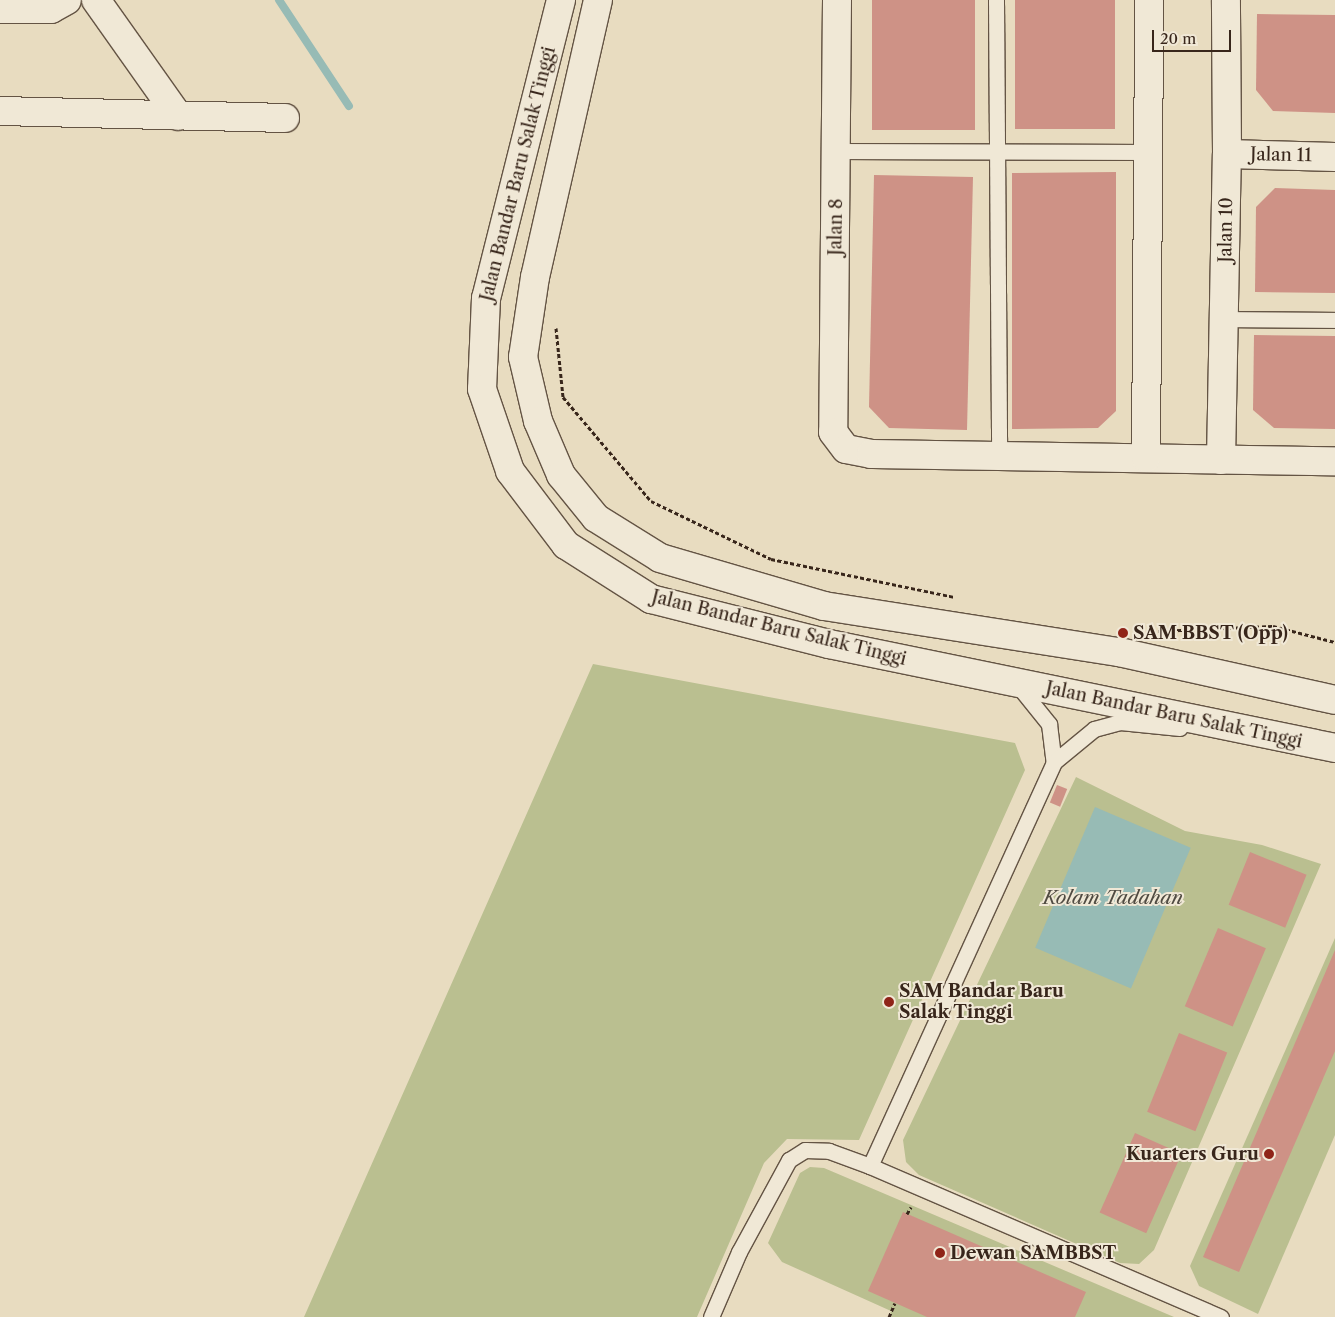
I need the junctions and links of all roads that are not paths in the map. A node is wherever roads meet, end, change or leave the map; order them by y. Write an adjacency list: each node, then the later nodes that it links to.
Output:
1 (67, 0): 9 (main road)
2 (96, 0): 11 (main road)
3 (561, 0): 24 (main road, Jalan Bandar Baru Salak Tinggi)
4 (598, 0): 25 (main road, Jalan Bandar Baru Salak Tinggi)
5 (837, 0): 13 (main road, Jalan 8)
6 (996, 0): 14 (lane)
7 (1149, 0): 15 (main road)
8 (1226, 0): 16 (main road, Jalan 10)
9 (0, 9)
10 (0, 111): 11 (main road)
11 (178, 116): 12 (main road)
12 (285, 118)
13 (837, 152): 14 (lane); 20 (main road, Jalan 8)
14 (997, 152): 15 (lane); 20 (lane)
15 (1148, 152): 21 (main road)
16 (1227, 154): 17 (main road, Jalan 11); 18 (main road, Jalan 10)
17 (1335, 156)
18 (1224, 319): 19 (lane); 22 (main road, Jalan 10)
19 (1335, 320)
20 (999, 456): 21 (main road)
21 (1146, 458): 22 (main road)
22 (1221, 460): 23 (main road)
23 (1335, 461)
24 (1015, 682): 26 (main road, Jalan Bandar Baru Salak Tinggi); 28 (lane)
25 (1335, 700)
26 (1294, 739): 27 (main road, Jalan Bandar Baru Salak Tinggi); 28 (lane)
27 (1335, 748)
28 (1054, 762): 29 (lane)
29 (870, 1166): 30 (lane); 31 (lane)
30 (711, 1317)
31 (1221, 1317)

